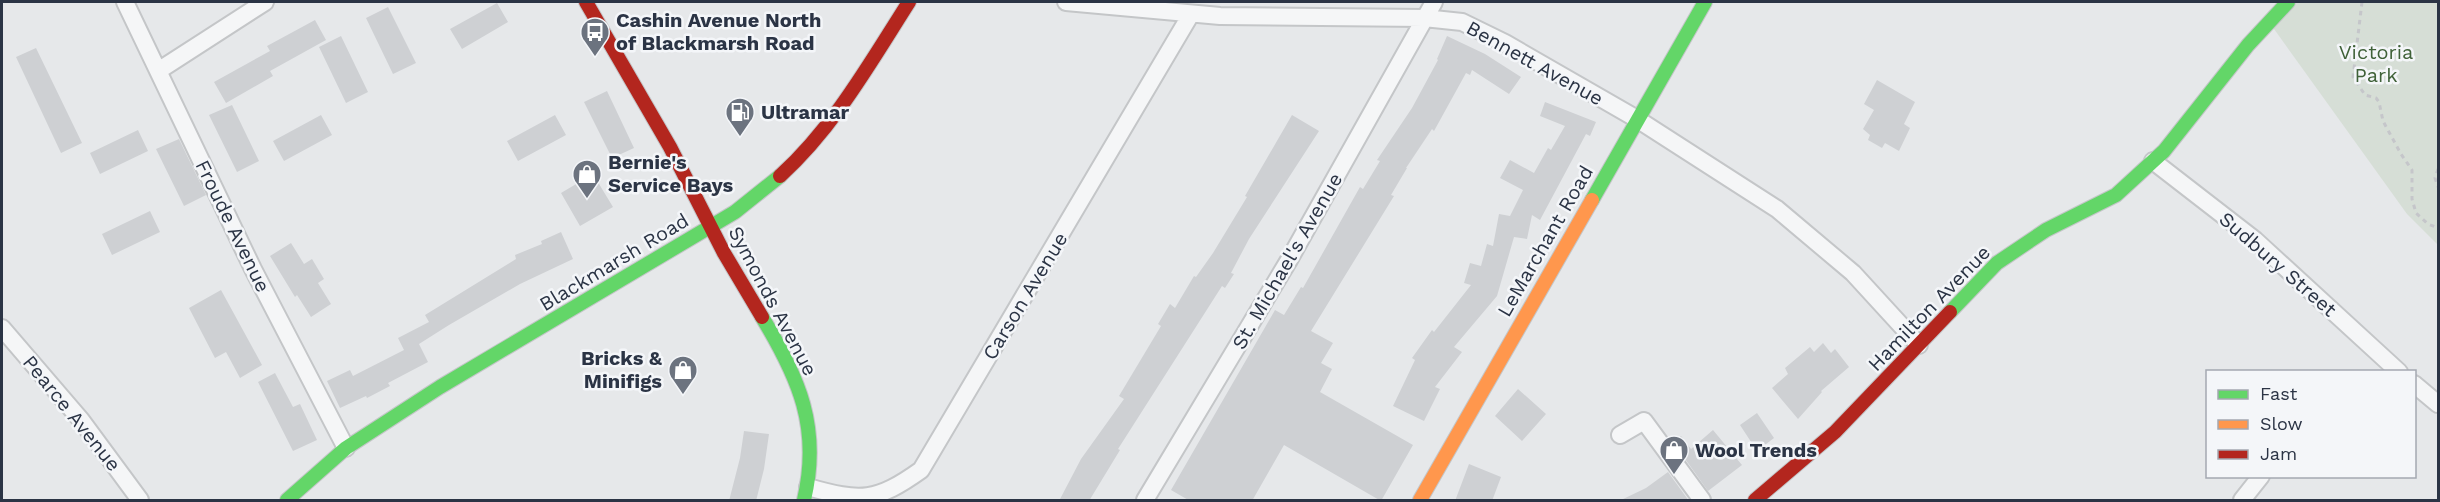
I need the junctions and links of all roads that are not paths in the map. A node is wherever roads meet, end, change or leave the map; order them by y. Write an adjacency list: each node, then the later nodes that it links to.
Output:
1 (125, 2): 11 (street, Froude Avenue)
2 (266, 2): 11 (street)
3 (586, 2): 14 (street, Symonds Avenue)
4 (909, 2): 14 (street, Blackmarsh Road)
5 (1066, 2): 9 (street, Bennett Avenue)
6 (1434, 2): 10 (street, St. Michael's Avenue)
7 (1705, 2): 12 (street, LeMarchant Road)
8 (2288, 2): 13 (street, Hamilton Avenue)
9 (1191, 14): 10 (street, Bennett Avenue); 23 (street, Carson Avenue)
10 (1424, 18): 12 (street, Bennett Avenue); 26 (street, St. Michael's Avenue)
11 (158, 71): 21 (street, Froude Avenue)
12 (1637, 119): 16 (street, Bennett Avenue); 27 (street, LeMarchant Road)
13 (2153, 161): 16 (street, Hamilton Avenue); 17 (street, Sudbury Street)
14 (711, 226): 21 (street, Blackmarsh Road); 23 (street, Symonds Avenue)
15 (2, 328): 24 (street, Pearce Avenue)
16 (1919, 345): 29 (street, Hamilton Avenue)
17 (2397, 370)
18 (2416, 385): 19 (street)
19 (2439, 404)
20 (1620, 435): 28 (street)
21 (346, 448): 25 (street, Blackmarsh Road)
22 (2260, 478): 30 (street)
23 (806, 494)
24 (140, 501)
25 (287, 501)
26 (1145, 501)
27 (1420, 501)
28 (1702, 501)
29 (1755, 501)
30 (2241, 501)

